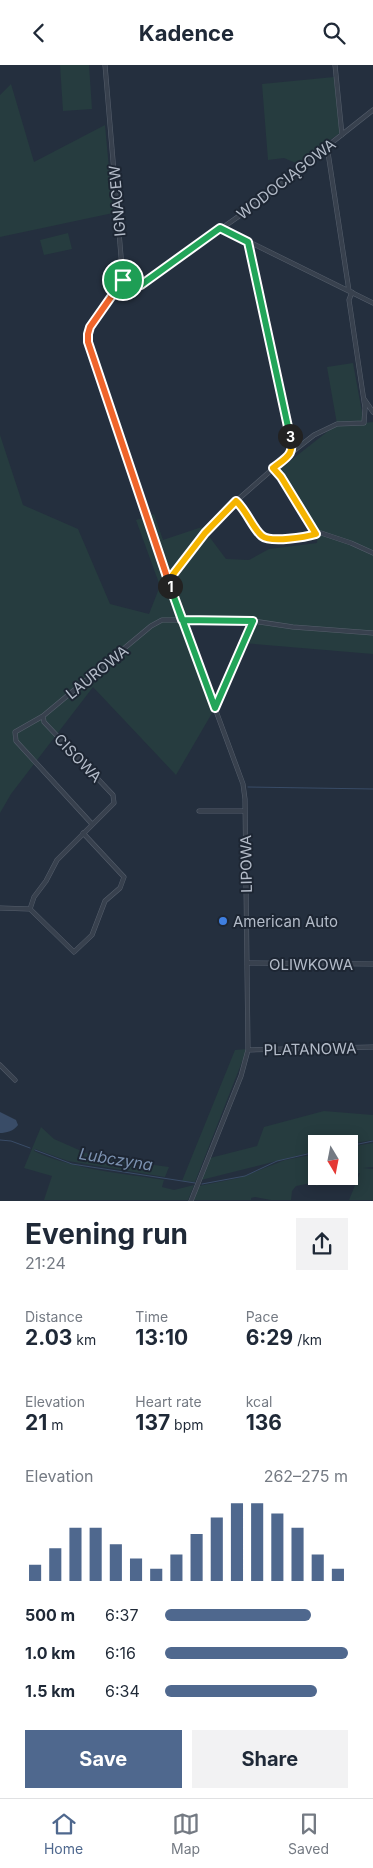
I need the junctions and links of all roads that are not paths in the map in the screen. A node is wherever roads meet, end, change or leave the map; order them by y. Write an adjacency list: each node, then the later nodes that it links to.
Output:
1 (105, 65): 8 (street, IGNACEW)
2 (335, 65): 4 (street)
3 (373, 110): 4 (street, WODOCIĄGOWA)
4 (342, 135): 5 (street, WODOCIĄGOWA)
5 (327, 146): 6 (street, WODOCIĄGOWA); 9 (street)
6 (220, 228): 7 (street); 8 (street, WODOCIĄGOWA)
7 (248, 242): 9 (street); 13 (street)
8 (123, 280): 18 (street, LIPOWA)
9 (350, 292): 10 (street); 11 (street)
10 (373, 303)
11 (363, 397): 12 (street); 13 (street)
12 (373, 412)
13 (291, 453): 14 (street)
14 (273, 468): 15 (street); 16 (street)
15 (236, 501): 16 (street); 18 (street)
16 (316, 534): 17 (street)
17 (373, 553)
18 (168, 581): 19 (street, LIPOWA)
19 (182, 620): 20 (street, LAUROWA); 22 (street, LIPOWA); 23 (street, LAUROWA)
20 (253, 621): 21 (street, LAUROWA); 22 (street)
21 (373, 633)
22 (215, 708): 25 (street, LIPOWA)
23 (43, 716): 26 (street, CISOWA); 26 (street, LAUROWA)
24 (200, 811): 25 (street)
25 (246, 811): 30 (street, LIPOWA)
26 (92, 824): 27 (street)
27 (83, 833): 29 (street); 29 (street)
28 (0, 908): 29 (street)
29 (30, 909)
30 (248, 963): 31 (street, OLIWKOWA); 33 (street, LIPOWA)
31 (373, 964)
32 (373, 1047): 33 (street, PLATANOWA)
33 (248, 1050): 36 (street, LIPOWA)
34 (0, 1065): 35 (street)
35 (15, 1080)
36 (191, 1201)

